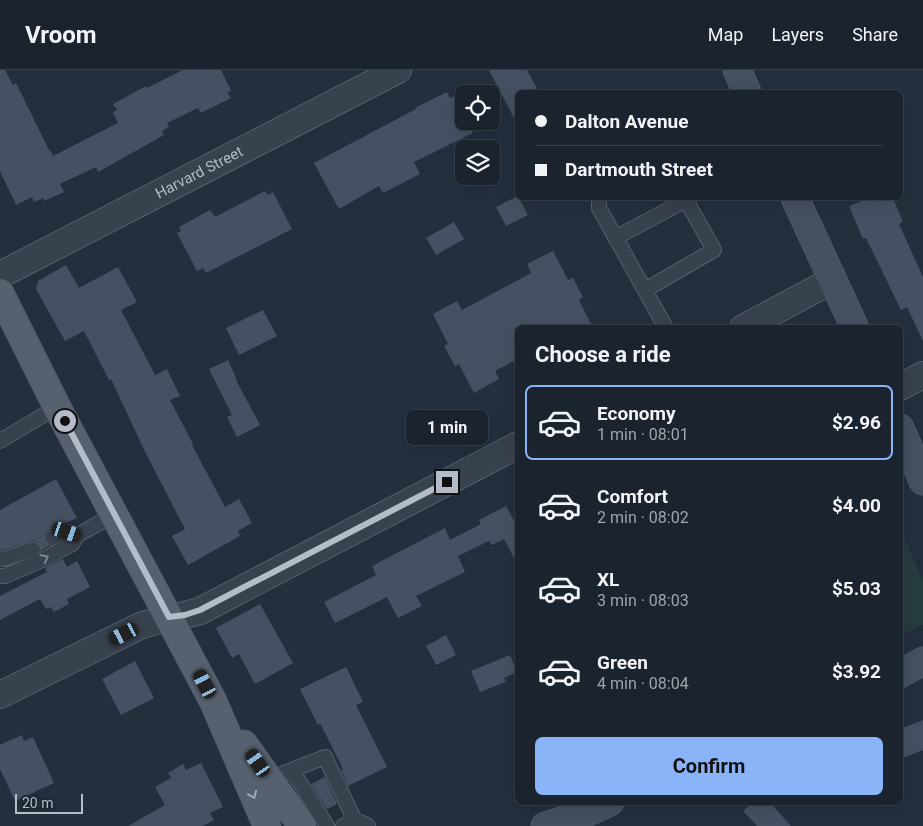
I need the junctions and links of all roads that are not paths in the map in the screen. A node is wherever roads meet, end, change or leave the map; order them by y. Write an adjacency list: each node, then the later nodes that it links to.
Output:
1 (398, 70): 9 (street, Harvard Street)
2 (737, 70): 3 (street)
3 (746, 90)
4 (599, 200): 8 (lane)
5 (686, 200): 8 (lane)
6 (689, 200): 11 (lane)
7 (796, 200): 10 (street)
8 (615, 238): 11 (lane)
9 (0, 275)
10 (833, 280): 14 (street); 15 (street)
11 (645, 290): 13 (lane)
12 (0, 293): 18 (main road)
13 (664, 325)
14 (749, 325)
15 (854, 325)
16 (923, 375): 17 (street)
17 (903, 385)
18 (57, 407): 20 (lane); 23 (main road)
19 (903, 435): 22 (street)
20 (0, 441)
21 (515, 447): 29 (street)
22 (923, 481)
23 (115, 514): 24 (lane); 29 (main road)
24 (78, 535): 25 (lane); 28 (lane, one-way to 24)
25 (52, 538)
26 (33, 549): 27 (lane)
27 (0, 558)
28 (0, 576)
29 (169, 617): 32 (street); 33 (main road)
30 (923, 662): 31 (street)
31 (903, 672)
32 (0, 695)
33 (213, 701): 34 (main road); 37 (main road, one-way to 37)
34 (280, 774): 36 (lane); 38 (main road); 39 (lane)
35 (603, 805): 41 (street)
36 (349, 823): 40 (lane)
37 (266, 826)
38 (302, 826)
39 (327, 826)
40 (368, 826)
41 (546, 826)

